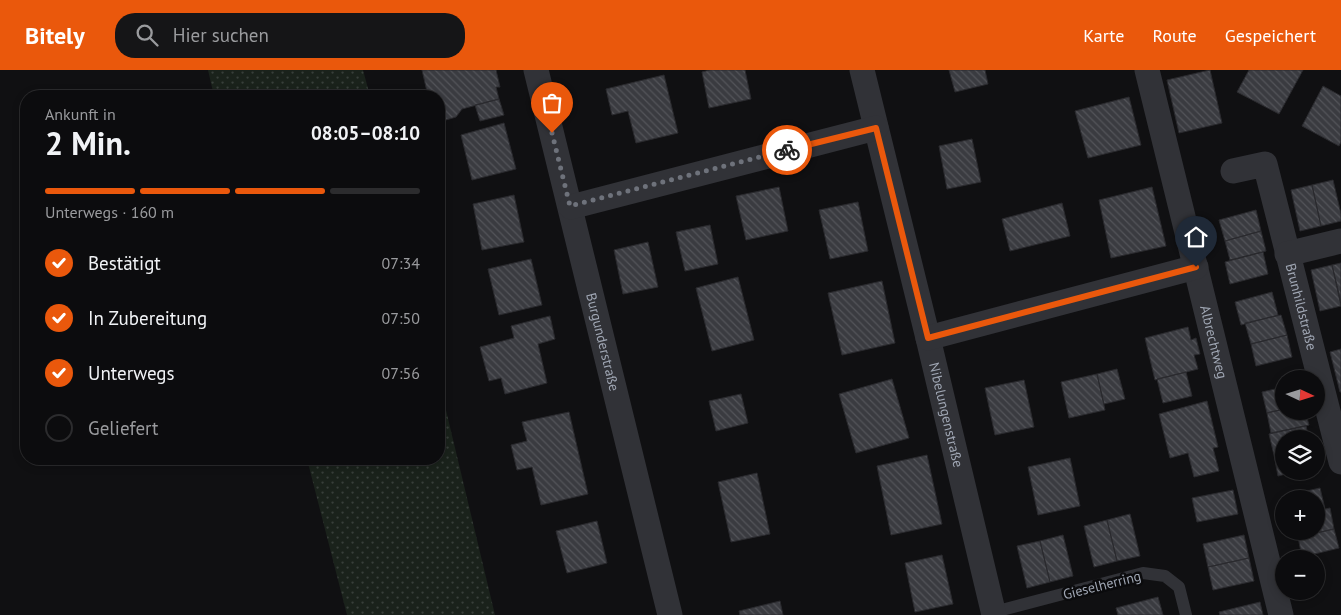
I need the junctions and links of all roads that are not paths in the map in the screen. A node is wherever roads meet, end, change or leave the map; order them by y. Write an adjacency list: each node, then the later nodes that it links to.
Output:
1 (536, 70): 6 (street, Burgunderstraße)
2 (862, 70): 4 (street, Nibelungenstraße)
3 (1147, 70): 9 (street, Albrechtweg)
4 (876, 128): 6 (street); 10 (street, Nibelungenstraße)
5 (1233, 171): 8 (street, Brunhildstraße)
6 (570, 206): 14 (street, Burgunderstraße)
7 (1341, 241): 8 (street, Brunhildstraße)
8 (1287, 254): 11 (street, Brunhildstraße)
9 (1196, 267): 10 (street); 16 (street, Albrechtweg)
10 (928, 338): 13 (street, Nibelungenstraße)
11 (1336, 416): 12 (street, Brunhildstraße)
12 (1341, 462)
13 (994, 614): 15 (lane, Gieselherring)
14 (670, 615)
15 (1186, 615)
16 (1281, 615)

